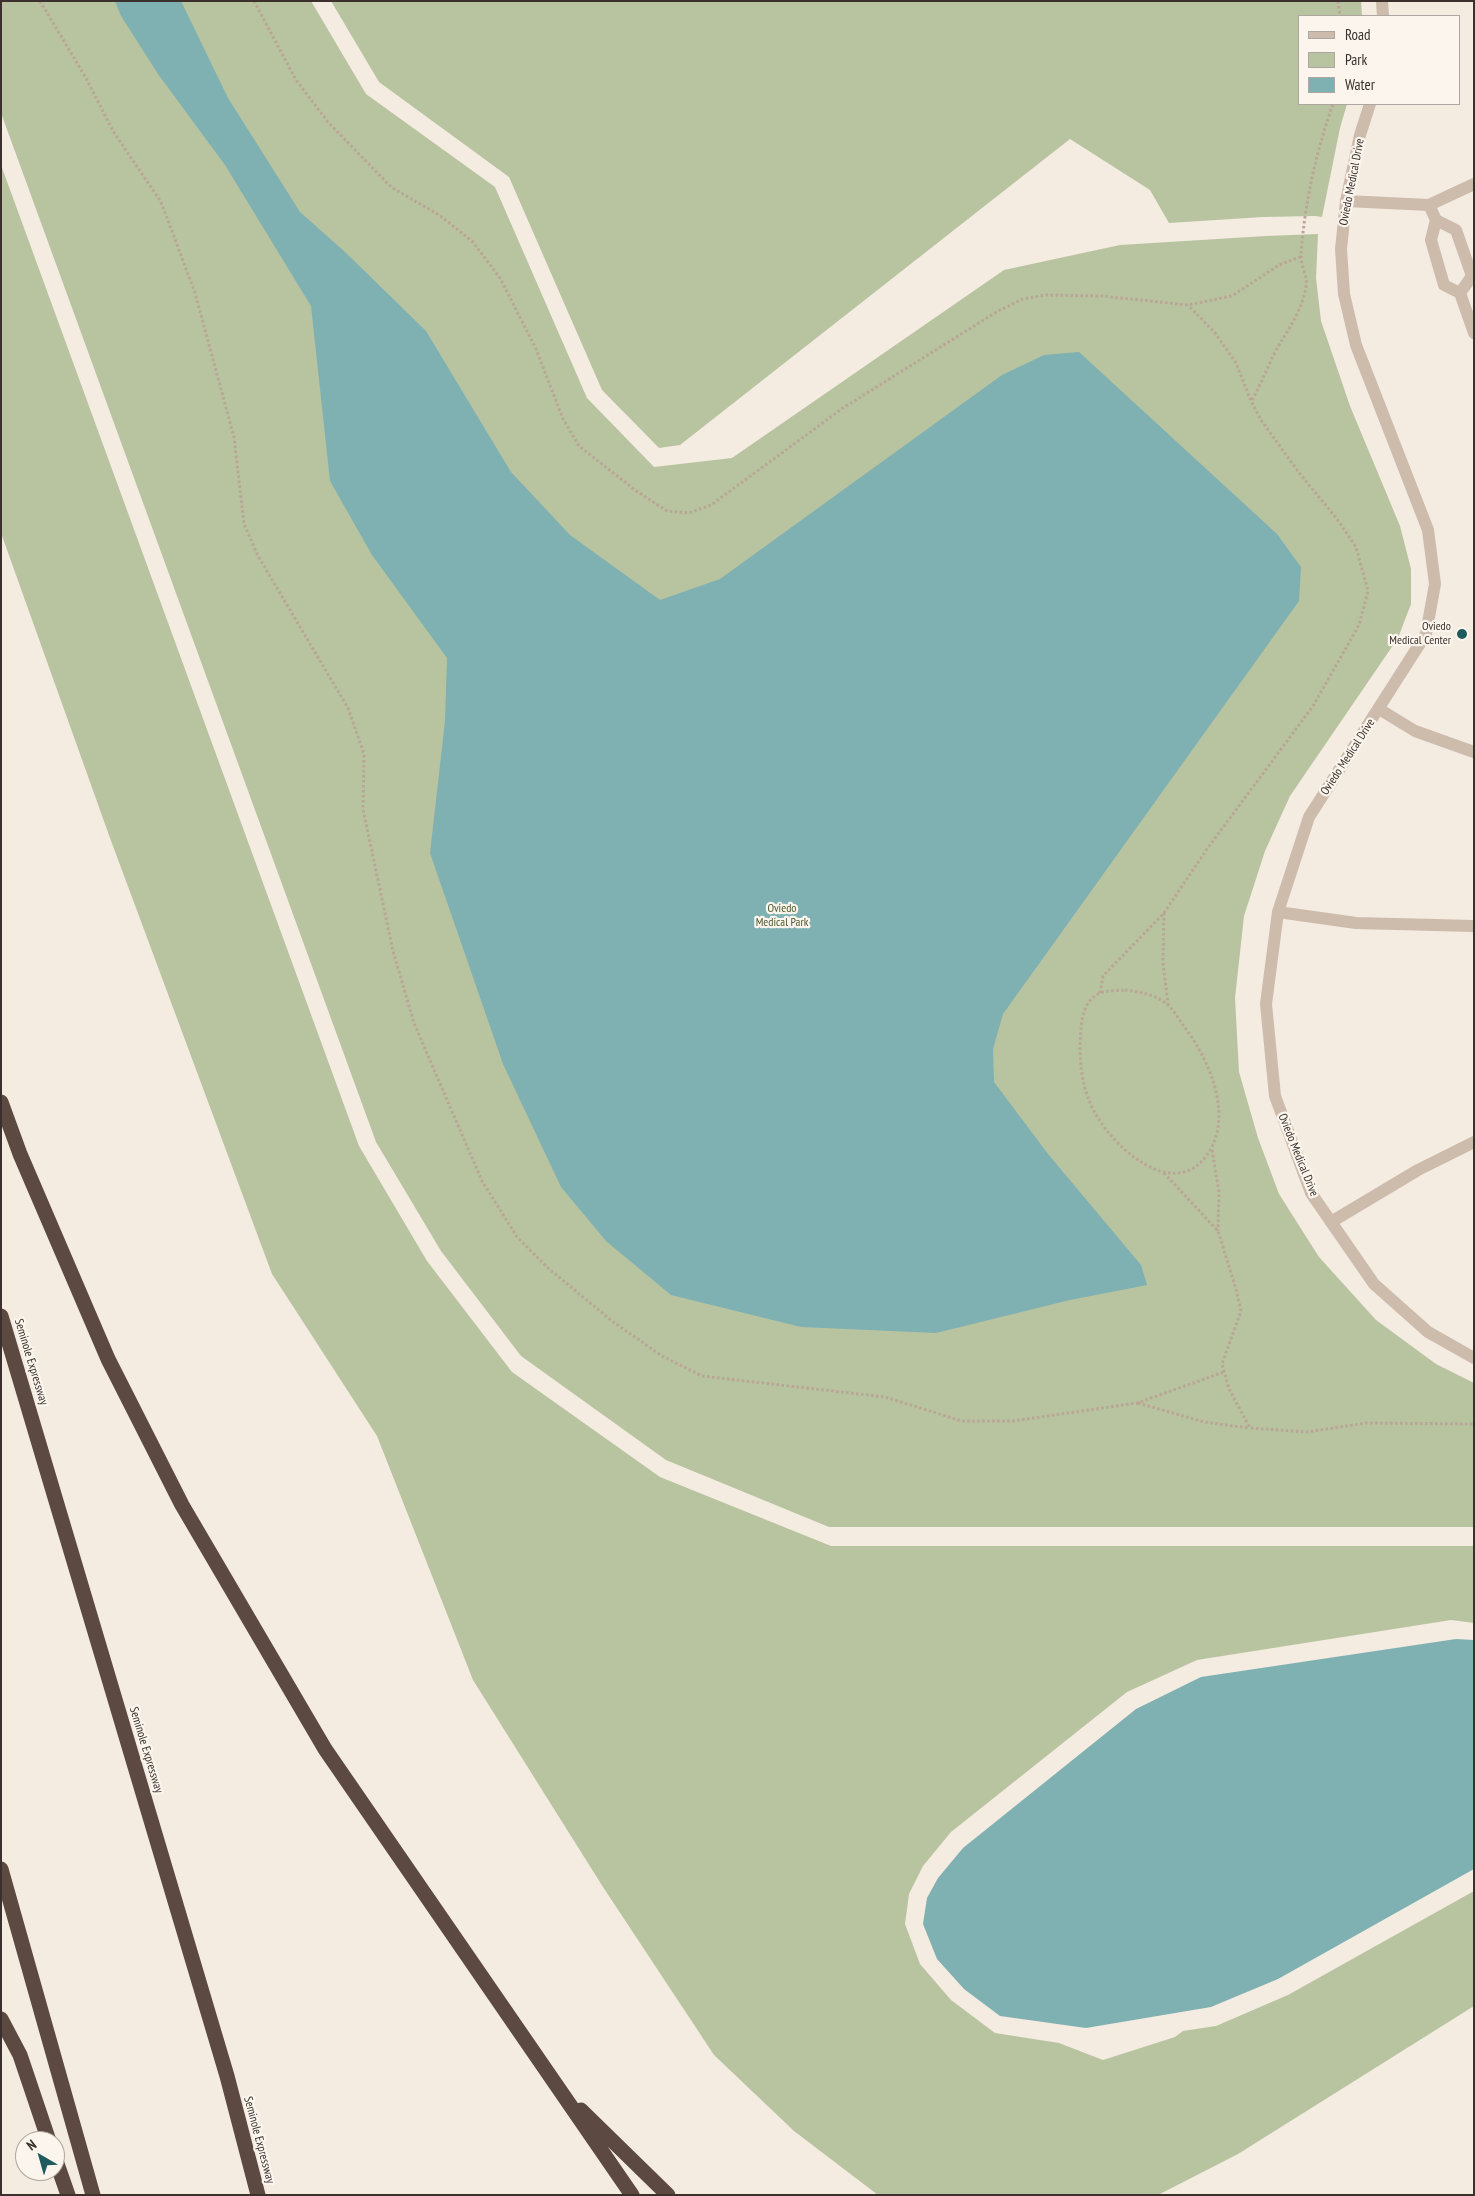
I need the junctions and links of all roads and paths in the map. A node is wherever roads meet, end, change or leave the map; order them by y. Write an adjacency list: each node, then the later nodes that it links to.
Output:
1 (40, 1): 34 (path)
2 (254, 1): 15 (path)
3 (1338, 1): 5 (path)
4 (1382, 1): 6 (street)
5 (1340, 15)
6 (1383, 15)
7 (1333, 105): 13 (path)
8 (1370, 105): 10 (street, Oviedo Medical Drive)
9 (1474, 184): 11 (street)
10 (1346, 201): 11 (street); 18 (street, Oviedo Medical Drive)
11 (1429, 205): 12 (street)
12 (1436, 220): 14 (street); 14 (street)
13 (1300, 257): 15 (path); 17 (path)
14 (1460, 293): 16 (street)
15 (1188, 305): 17 (path)
16 (1474, 333)
17 (1251, 401): 21 (path)
18 (1379, 708): 19 (street); 20 (street, Oviedo Medical Drive)
19 (1474, 752)
20 (1278, 912): 22 (street); 29 (street, Oviedo Medical Drive)
21 (1164, 913): 23 (path); 24 (path)
22 (1474, 926)
23 (1100, 993): 24 (path); 28 (path)
24 (1168, 1004): 27 (path)
25 (1, 1102): 39 (highway)
26 (1474, 1142): 29 (street)
27 (1212, 1149): 28 (path); 30 (path)
28 (1164, 1173): 30 (path)
29 (1331, 1222): 32 (street, Oviedo Medical Drive)
30 (1218, 1231): 33 (path)
31 (1, 1316): 44 (highway, Seminole Expressway)
32 (1474, 1358)
33 (1224, 1372): 34 (path); 36 (path)
34 (1137, 1403): 36 (path)
35 (1474, 1424): 36 (path)
36 (1250, 1428)
37 (1, 1869): 43 (highway)
38 (1, 2019): 40 (highway)
39 (553, 2082): 45 (highway); 46 (highway)
40 (46, 2131)
41 (63, 2181): 42 (highway)
42 (68, 2195)
43 (93, 2195)
44 (258, 2195)
45 (632, 2195)
46 (668, 2195)

